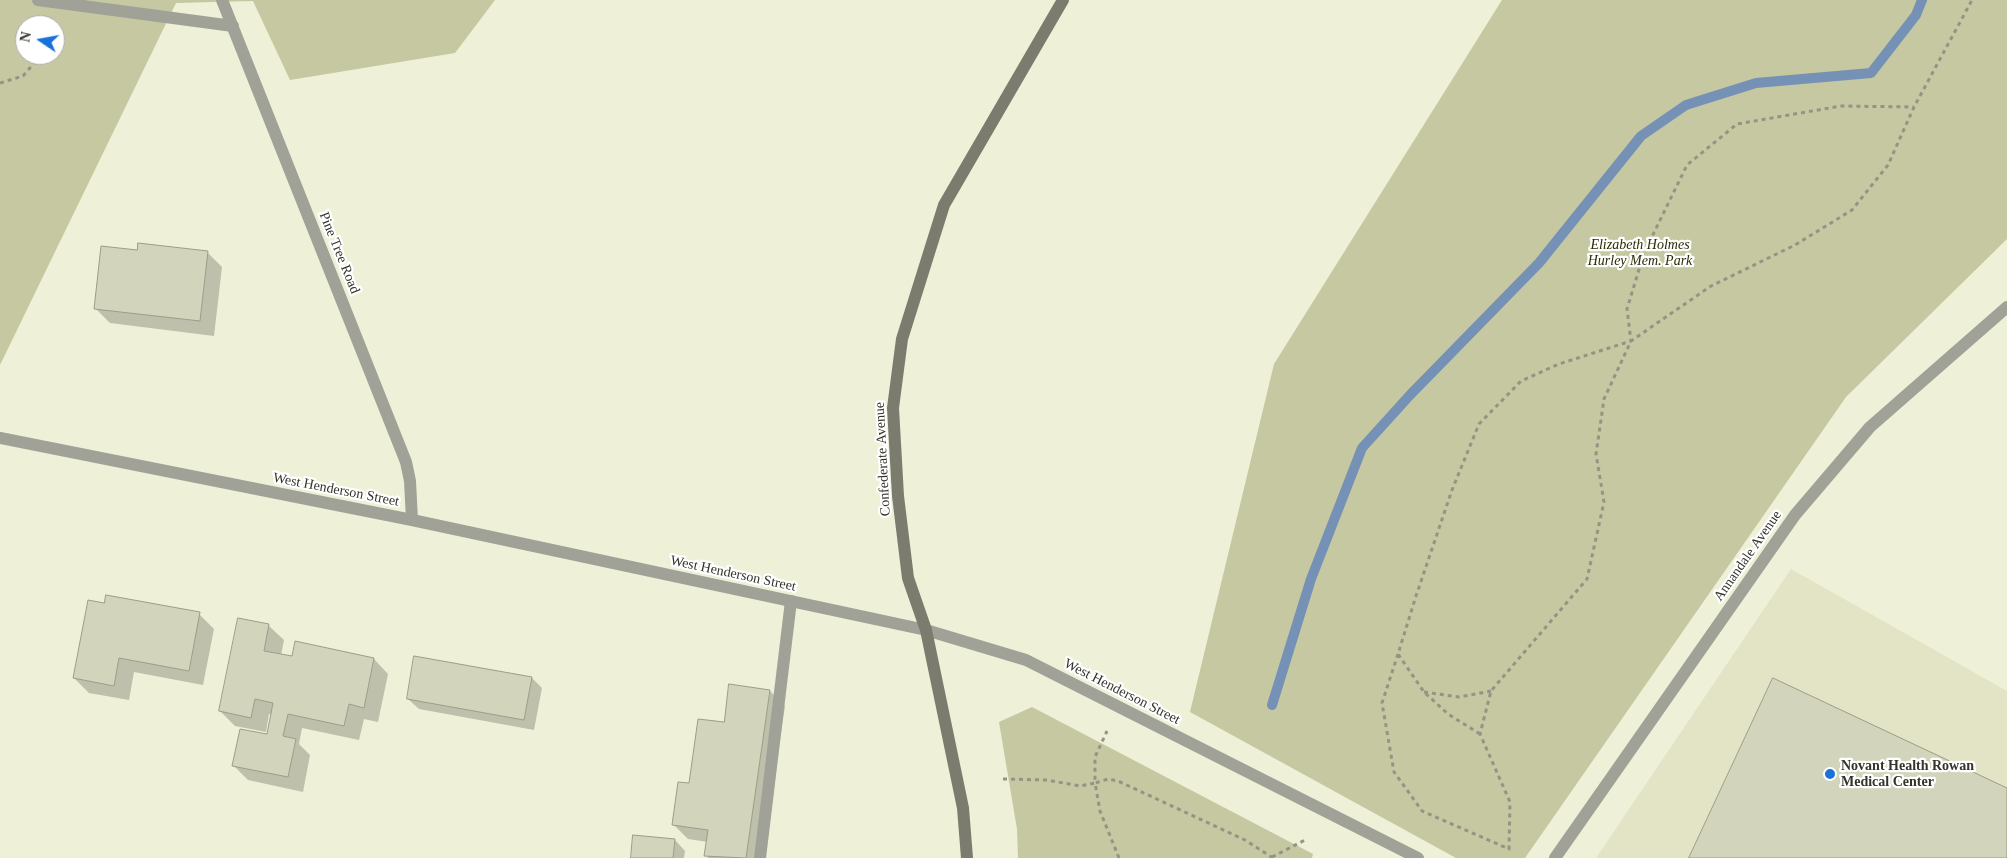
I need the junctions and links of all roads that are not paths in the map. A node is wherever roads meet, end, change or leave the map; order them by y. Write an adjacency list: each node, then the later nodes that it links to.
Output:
1 (38, 0): 4 (street)
2 (222, 0): 4 (street, Pine Tree Road)
3 (1063, 0): 9 (street, Confederate Avenue)
4 (233, 26): 7 (street, Pine Tree Road)
5 (2007, 307): 13 (street, Annandale Avenue)
6 (0, 438): 7 (street, West Henderson Street)
7 (412, 520): 8 (street, West Henderson Street)
8 (791, 602): 9 (street, West Henderson Street); 10 (street)
9 (926, 630): 11 (street, Confederate Avenue); 12 (street, West Henderson Street)
10 (760, 858)
11 (967, 858)
12 (1418, 858)
13 (1555, 858)

